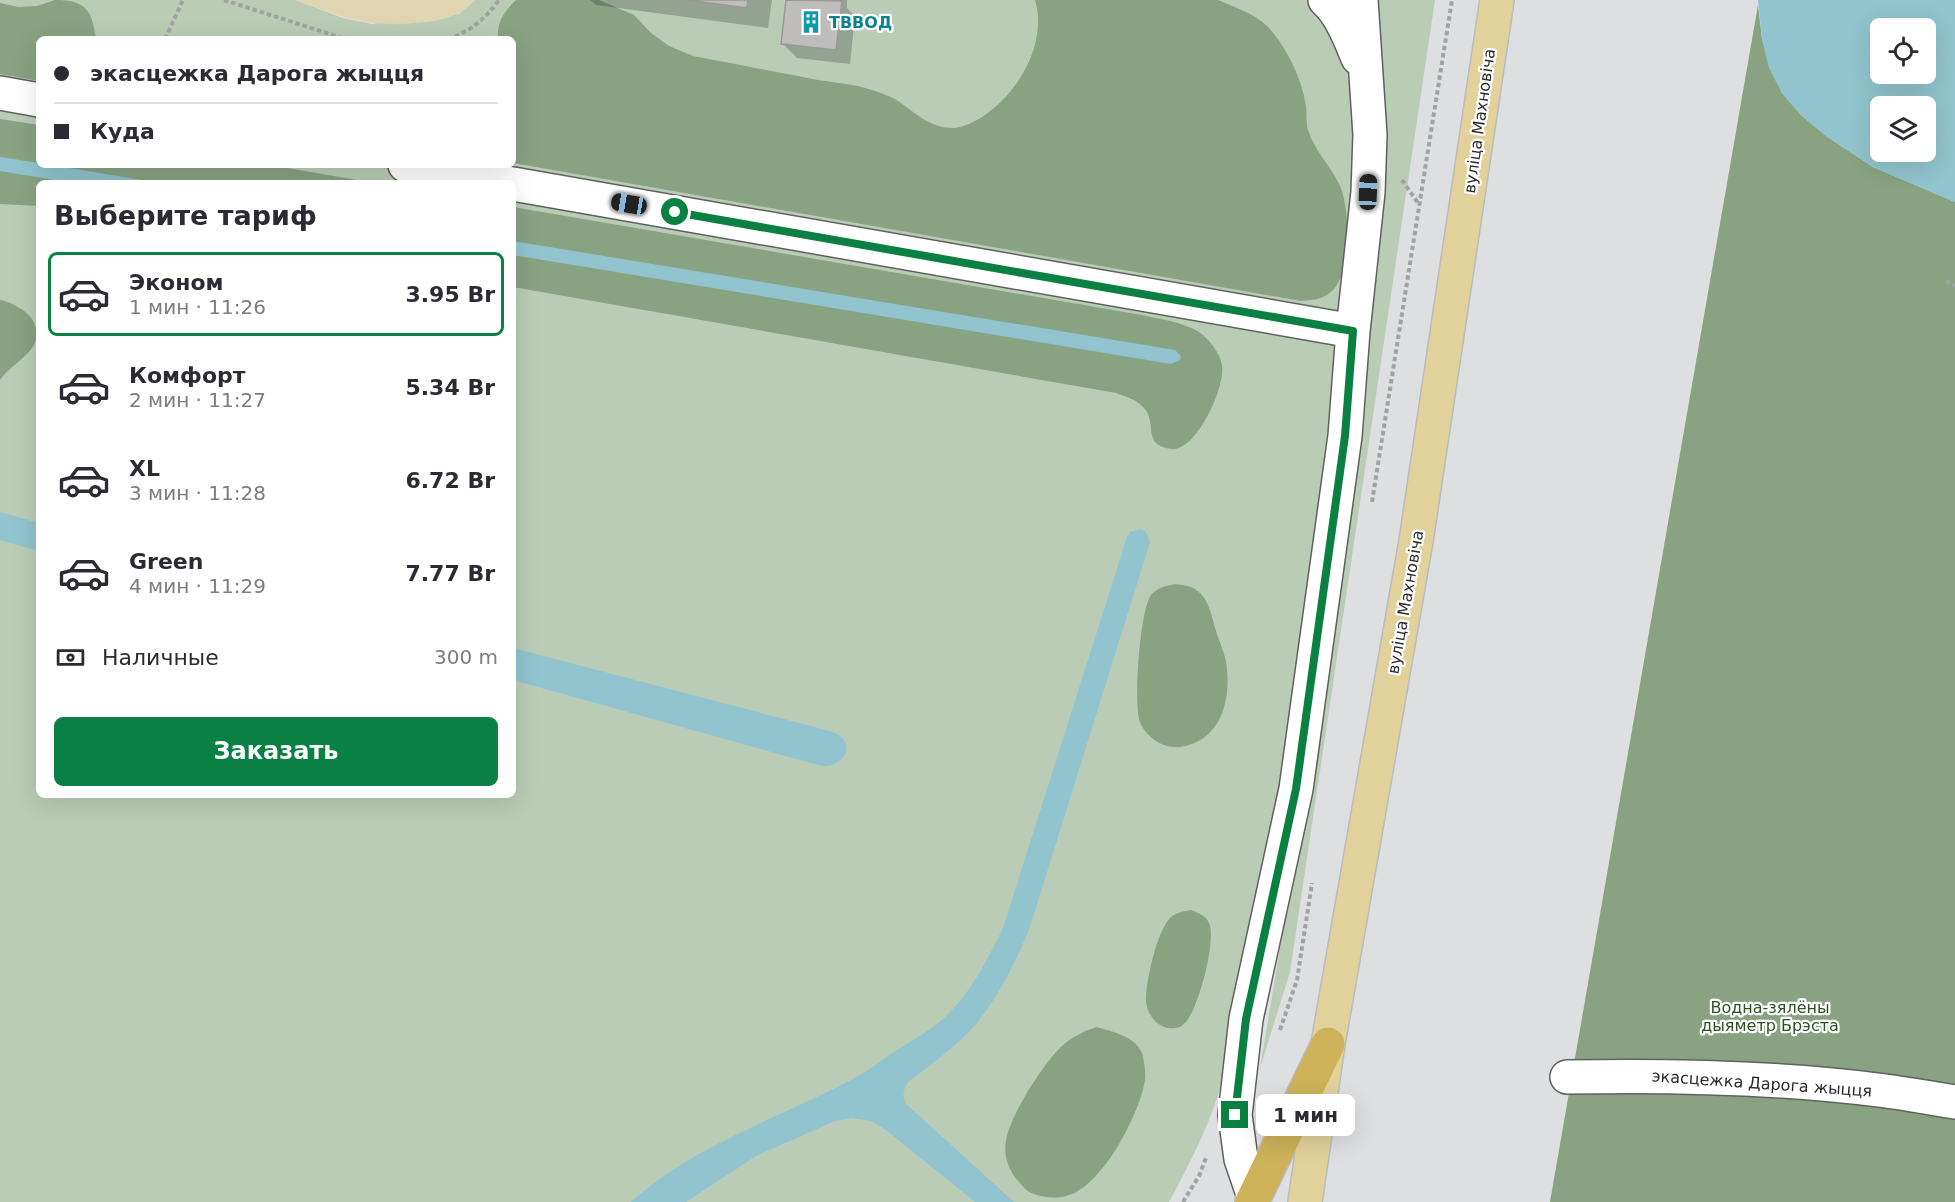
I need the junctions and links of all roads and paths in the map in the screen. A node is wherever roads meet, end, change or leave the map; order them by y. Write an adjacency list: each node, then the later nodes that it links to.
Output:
1 (183, 0): 7 (path)
2 (224, 0): 8 (path)
3 (499, 0): 9 (path)
4 (1325, 0): 10 (street)
5 (1360, 0): 10 (street)
6 (1497, 0): 19 (main road, вуліца Махновіча)
7 (166, 36)
8 (336, 36)
9 (455, 36)
10 (1365, 74): 18 (street)
11 (0, 93): 12 (street)
12 (36, 99)
13 (422, 168): 14 (street)
14 (491, 180)
15 (516, 185): 18 (street)
16 (1946, 281): 17 (path)
17 (1955, 286)
18 (1353, 331): 22 (street)
19 (1328, 1044): 22 (highway); 23 (main road, вуліца Махновіча)
20 (1567, 1077): 21 (street, экасцежка Дарога жыцця)
21 (1955, 1102)
22 (1253, 1200)
23 (1305, 1202)

